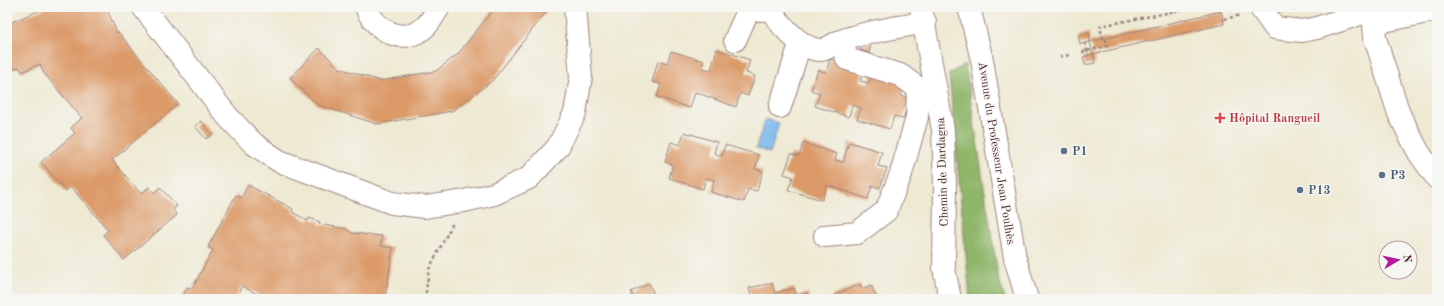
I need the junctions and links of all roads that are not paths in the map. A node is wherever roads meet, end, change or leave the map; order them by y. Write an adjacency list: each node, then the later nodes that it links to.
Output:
1 (142, 7): 3 (street)
2 (366, 7): 5 (street)
3 (575, 7)
4 (969, 7): 18 (street, Avenue du Professeur Jean Poulhès)
5 (438, 8)
6 (771, 8): 11 (street); 13 (street)
7 (1437, 10): 9 (street)
8 (1251, 11): 9 (street)
9 (1370, 14): 15 (street)
10 (923, 15): 12 (street, Chemin de Dardagna); 17 (street, Chemin de Dardagna)
11 (735, 40)
12 (842, 41): 13 (street, Chemin de Dardagna); 16 (street, Chemin de Dardagna)
13 (800, 44): 14 (street)
14 (780, 107)
15 (1437, 178)
16 (825, 236)
17 (950, 299)
18 (1027, 299)

